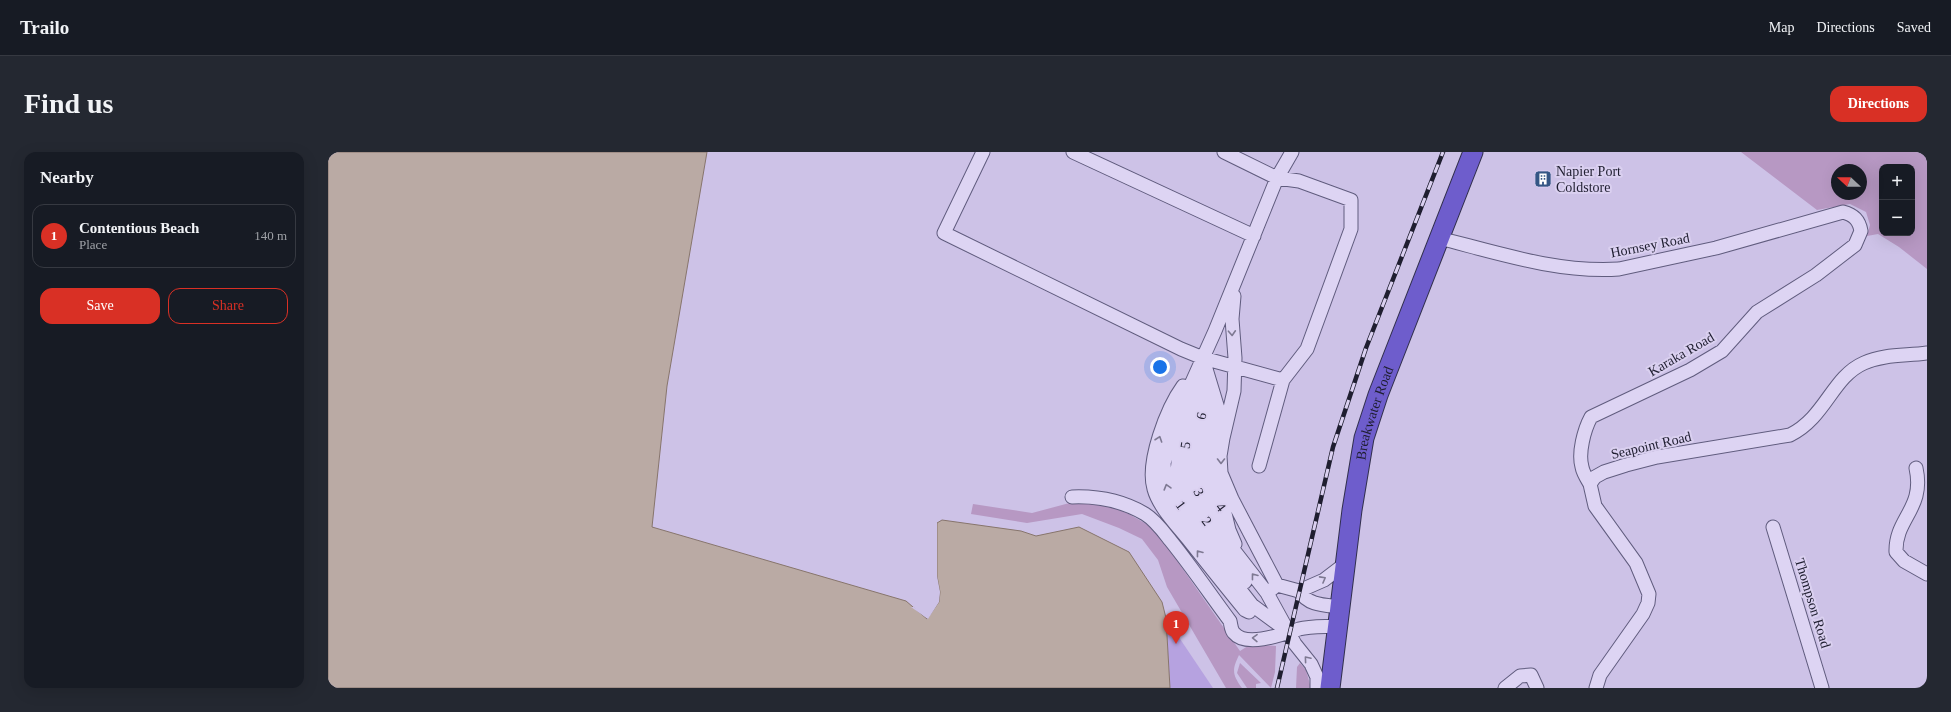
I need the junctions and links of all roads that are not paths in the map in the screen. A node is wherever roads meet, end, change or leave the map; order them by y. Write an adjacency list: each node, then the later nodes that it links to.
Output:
1 (983, 152): 12 (street)
2 (1073, 152): 8 (street)
3 (1224, 152): 6 (street)
4 (1292, 152): 6 (street)
5 (1473, 152): 9 (highway, Breakwater Road)
6 (1277, 178): 8 (street); 14 (street)
7 (1860, 226): 9 (street, Hornsey Road); 17 (street, Karaka Road)
8 (1254, 236): 10 (street)
9 (1439, 238): 21 (highway, Breakwater Road)
10 (1236, 280): 12 (street); 13 (street, one-way to 13)
11 (1927, 353): 17 (street, Seapoint Road)
12 (1203, 358): 13 (street); 20 (street, 5); 20 (street, 4); 25 (street, 3, one-way to 12); 25 (street, 1, one-way to 12)
13 (1235, 367): 14 (street); 23 (street, one-way to 23)
14 (1283, 380): 15 (street)
15 (1259, 466)
16 (1916, 468): 22 (street)
17 (1590, 484): 34 (street)
18 (1072, 497): 27 (street)
19 (1773, 527): 35 (street, Thompson Road)
20 (1241, 560): 25 (street, 4, one-way to 20)
21 (1345, 564): 24 (street, one-way to 21); 26 (highway, Breakwater Road)
22 (1927, 574)
23 (1277, 585): 24 (street); 25 (street)
24 (1298, 591): 26 (street)
25 (1255, 602): 27 (street); 29 (street, 1); 29 (street, 3)
26 (1341, 607): 28 (highway, Breakwater Road)
27 (1230, 621): 29 (street, one-way to 27)
28 (1339, 626): 29 (street); 31 (highway, Breakwater Road)
29 (1290, 633): 30 (street, 3, one-way to 29)
30 (1317, 688)
31 (1330, 688)
32 (1505, 688): 33 (street)
33 (1537, 688)
34 (1596, 688)
35 (1822, 688)

